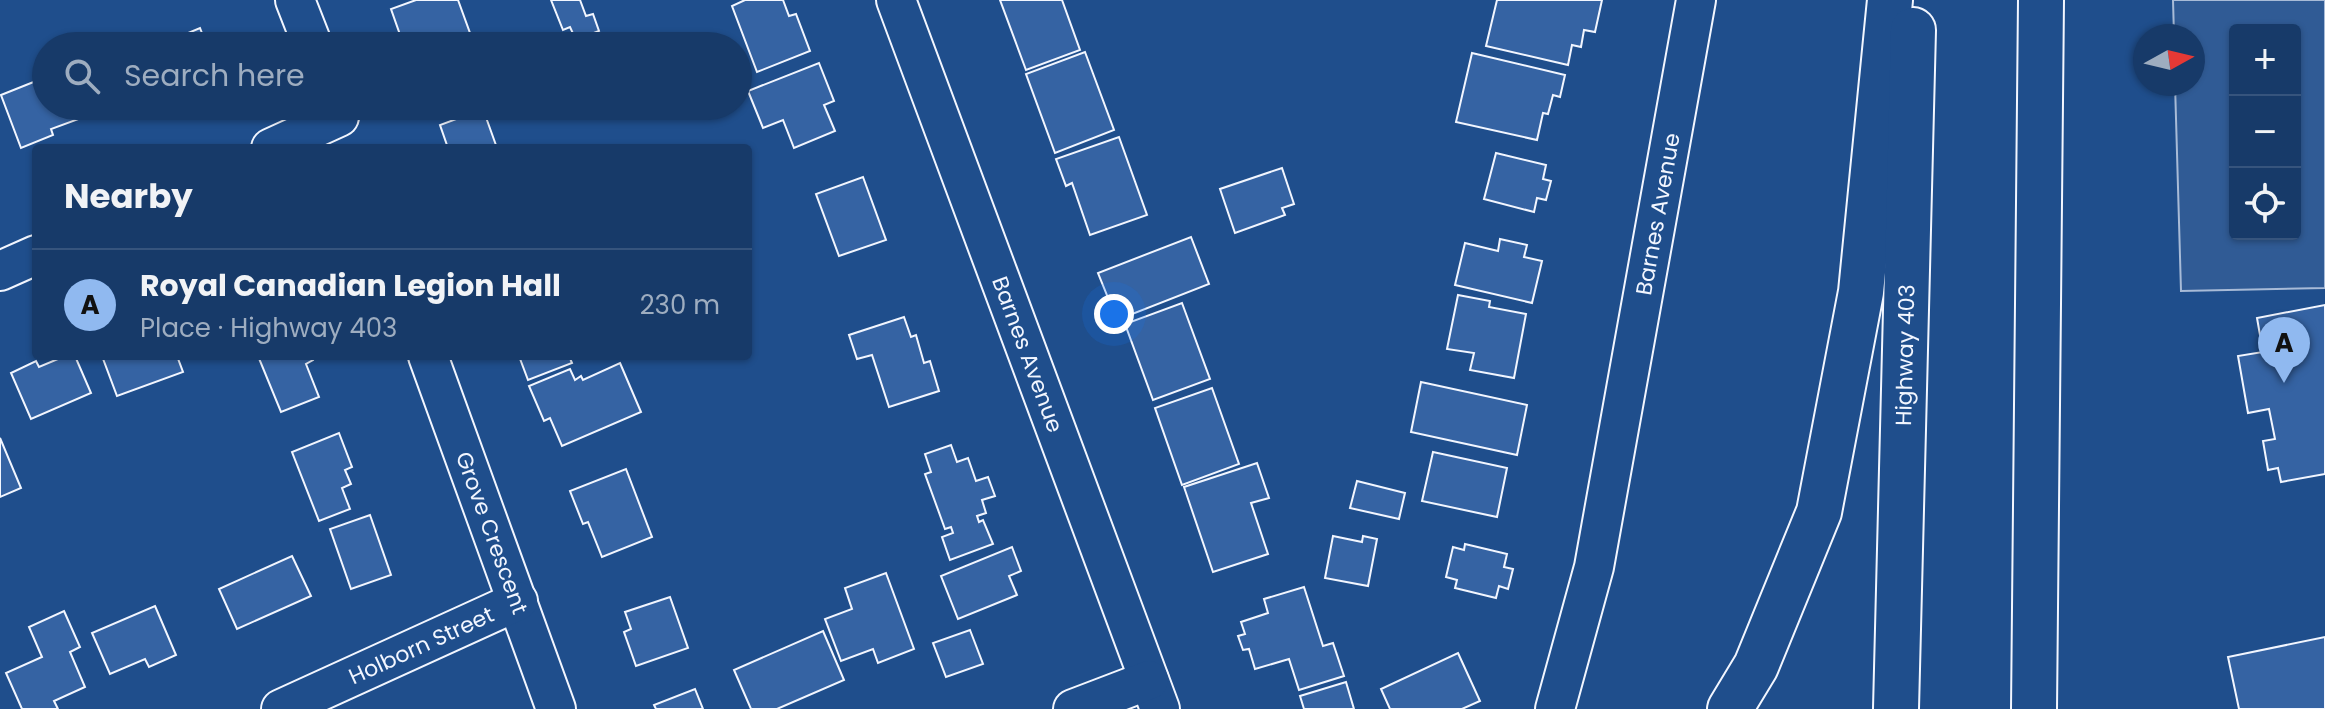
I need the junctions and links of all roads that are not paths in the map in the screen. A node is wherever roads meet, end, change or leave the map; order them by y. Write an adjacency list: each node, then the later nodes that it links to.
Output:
1 (295, 0): 7 (street)
2 (896, 0): 14 (street, Barnes Avenue)
3 (1696, 0): 18 (street, Barnes Avenue)
4 (1890, 0): 19 (highway)
5 (1914, 0): 20 (highway, Highway 403)
6 (2041, 0): 21 (highway)
7 (308, 32)
8 (342, 124): 9 (street)
9 (283, 144)
10 (32, 257): 11 (street)
11 (0, 271)
12 (429, 360): 13 (street, Grove Crescent)
13 (518, 601): 15 (street, Holborn Street); 16 (street, Grove Crescent)
14 (1154, 695): 17 (street)
15 (281, 709)
16 (556, 709)
17 (1073, 709)
18 (1555, 709)
19 (1730, 709)
20 (1896, 709)
21 (2034, 709)

